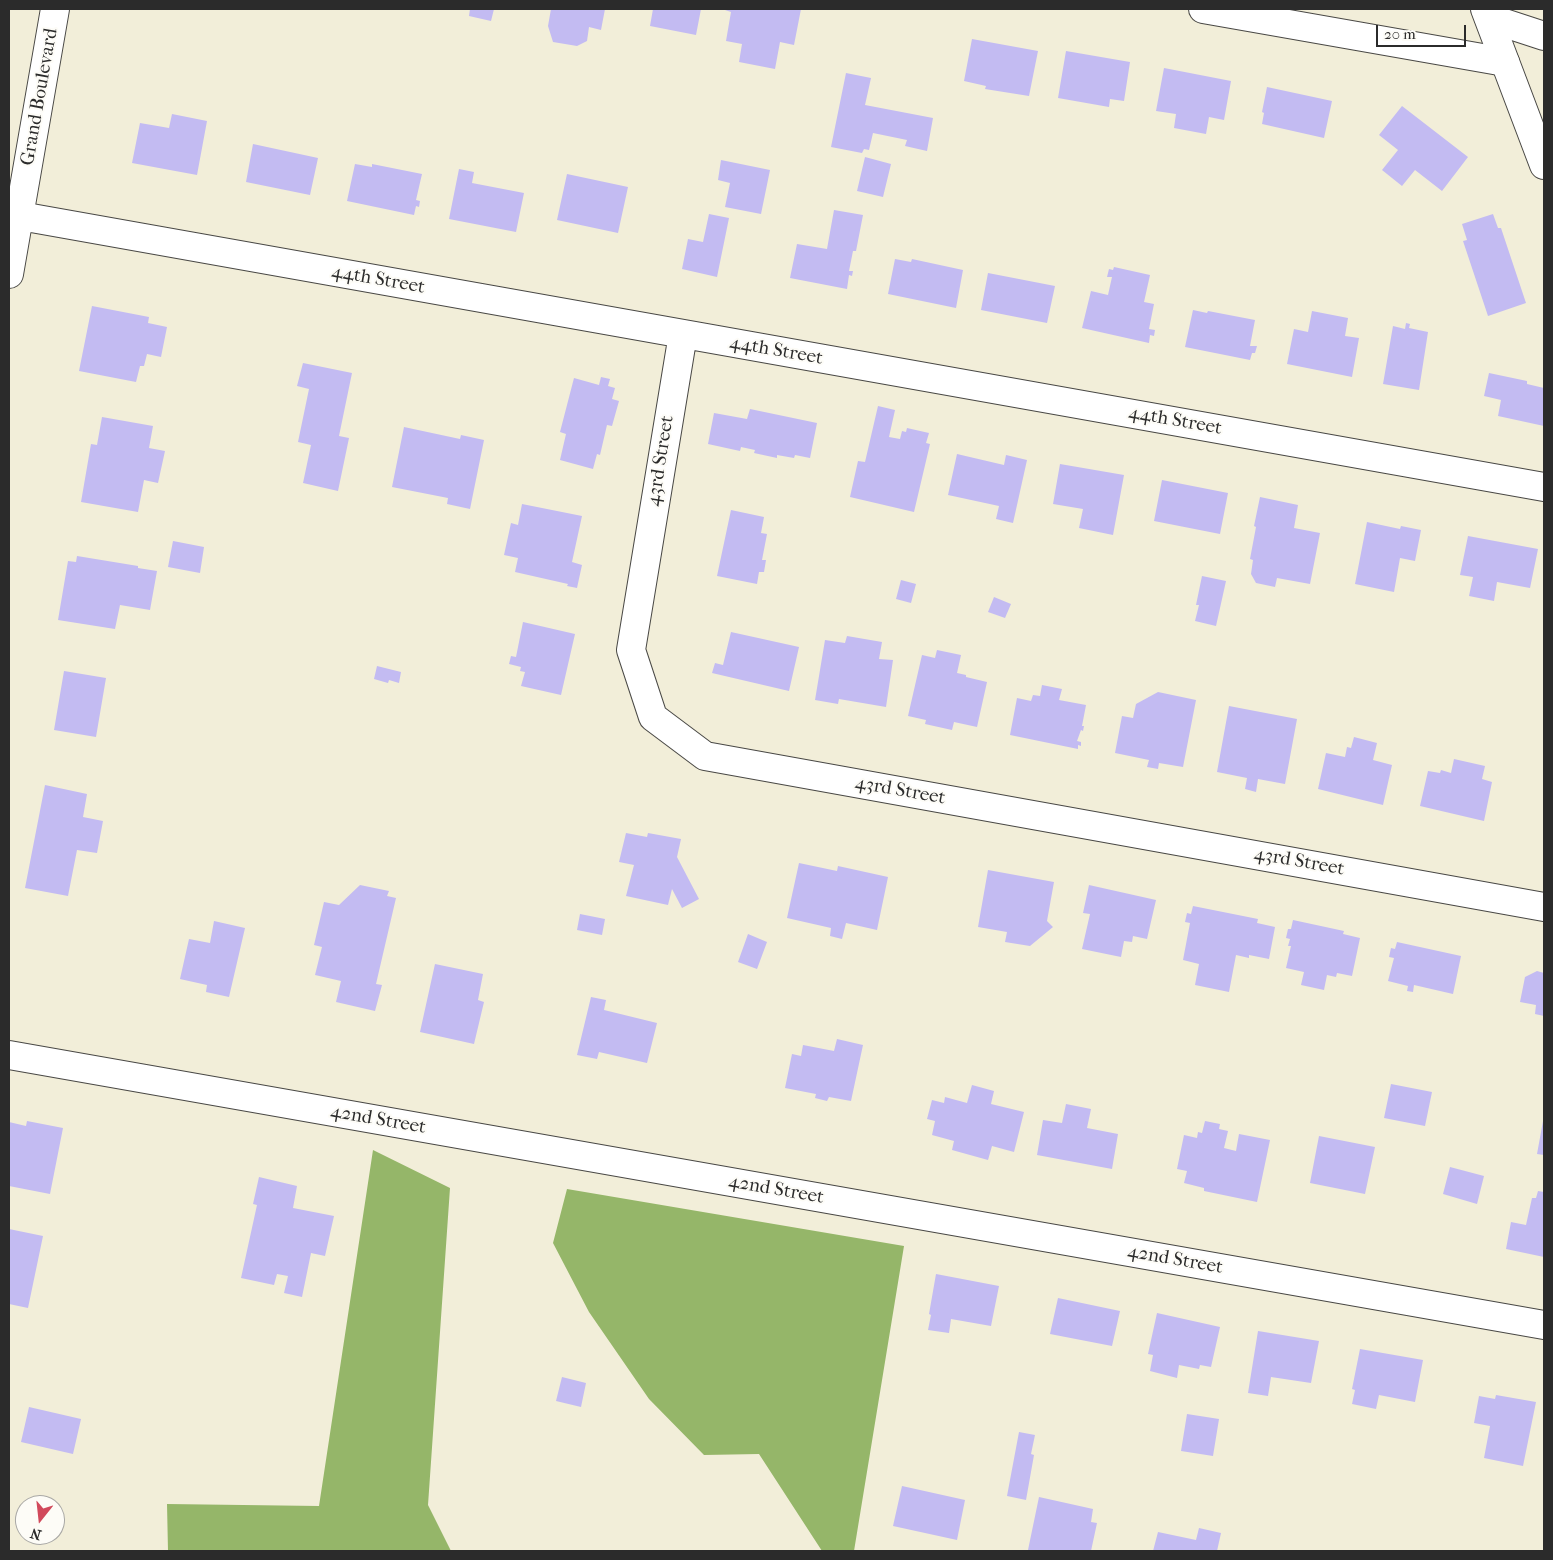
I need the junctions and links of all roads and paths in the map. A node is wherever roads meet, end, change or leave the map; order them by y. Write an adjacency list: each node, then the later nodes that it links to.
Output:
1 (55, 9): 7 (street, Grand Boulevard)
2 (1203, 9): 5 (street)
3 (1487, 13): 4 (street); 5 (street)
4 (1544, 36)
5 (1505, 62): 6 (street)
6 (1544, 165)
7 (14, 215): 8 (street, Grand Boulevard); 9 (street, 44th Street)
8 (9, 274)
9 (683, 334): 10 (street, 44th Street); 11 (street, 43rd Street)
10 (1544, 487)
11 (1544, 906)
12 (9, 1055): 13 (street, 42nd Street)
13 (1544, 1325)

